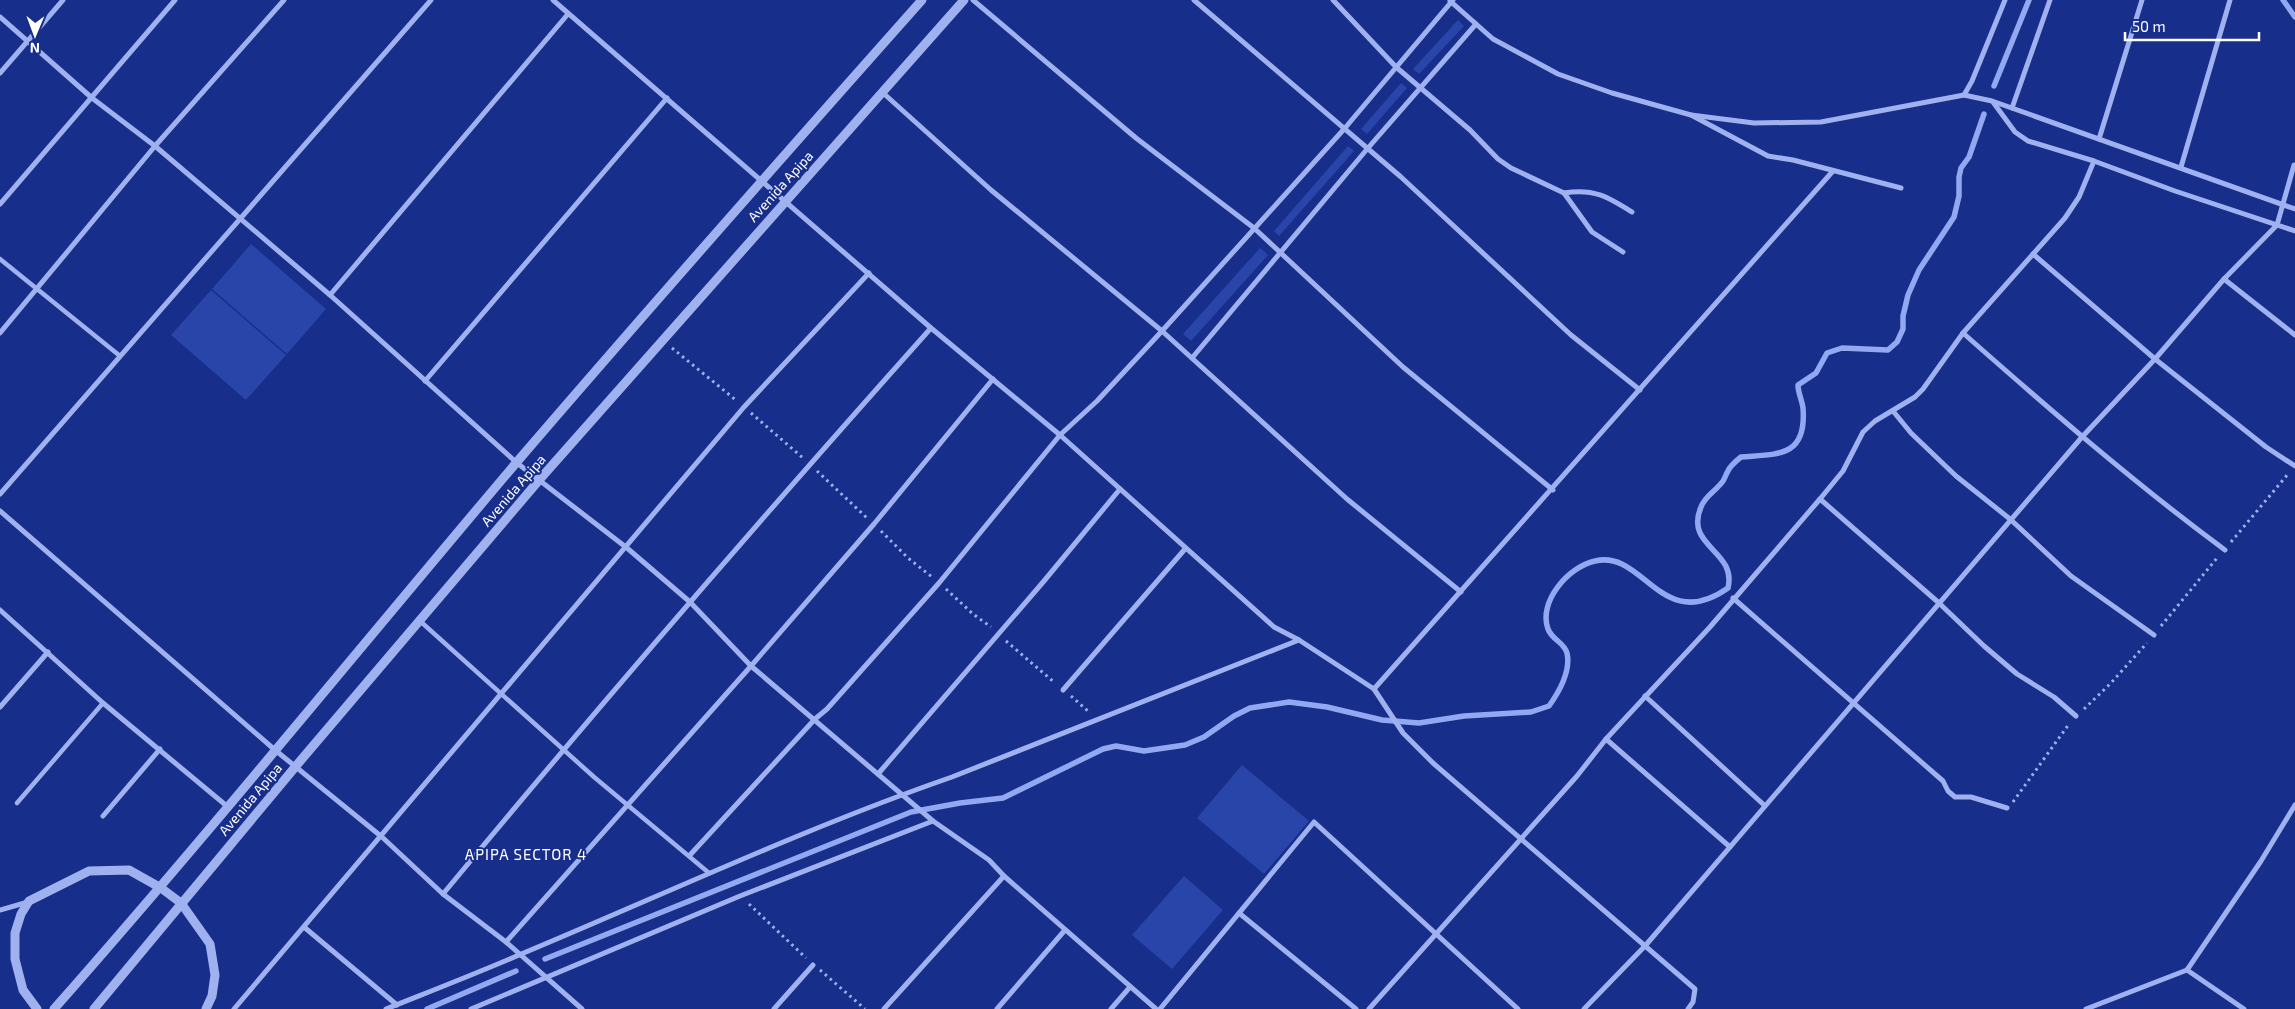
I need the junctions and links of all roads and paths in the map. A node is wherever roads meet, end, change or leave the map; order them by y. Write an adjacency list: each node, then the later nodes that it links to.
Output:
1 (62, 0): 19 (street)
2 (175, 0): 25 (street)
3 (284, 0): 32 (street)
4 (430, 0): 46 (street)
5 (552, 0): 16 (street)
6 (922, 0): 38 (street, Avenida Apipa)
7 (964, 0): 23 (street, Avenida Apipa)
8 (973, 0): 48 (street)
9 (1194, 0): 30 (street)
10 (1333, 0): 20 (street)
11 (2005, 0): 24 (street)
12 (2050, 0): 28 (street)
13 (2142, 0): 31 (street)
14 (2230, 0): 36 (street)
15 (1451, 1): 18 (street); 20 (street)
16 (568, 14): 26 (street); 57 (street)
17 (0, 18): 19 (street)
18 (1476, 24): 22 (street); 29 (street)
19 (27, 41): 21 (street); 25 (street)
20 (1396, 67): 22 (street); 30 (street)
21 (0, 73)
22 (1421, 88): 33 (street); 40 (street)
23 (882, 92): 41 (street, Avenida Apipa); 59 (street)
24 (1964, 95): 27 (street); 29 (street)
25 (92, 98): 32 (street); 42 (street)
26 (667, 98): 38 (street); 67 (street)
27 (1992, 101): 28 (street); 34 (street)
28 (2012, 108): 31 (street)
29 (1691, 115): 37 (street)
30 (1345, 128): 33 (street); 48 (street)
31 (2099, 139): 36 (street)
32 (155, 146): 46 (street); 56 (street)
33 (1368, 148): 51 (street); 68 (street)
34 (2094, 160): 47 (street); 52 (street)
35 (2294, 165): 43 (street)
36 (2181, 167): 43 (street)
37 (1833, 171): 39 (street); 68 (street)
38 (761, 181): 41 (street); 72 (street, Avenida Apipa)
39 (1901, 188)
40 (1564, 193): 45 (street); 50 (street)
41 (785, 201): 54 (street); 74 (street, Avenida Apipa)
42 (0, 204)
43 (2283, 205): 44 (street); 47 (street)
44 (2295, 209)
45 (1632, 212)
46 (239, 218): 57 (street); 63 (street)
47 (2276, 225): 49 (street); 55 (street)
48 (1254, 228): 51 (street); 59 (street)
49 (2295, 231)
50 (1622, 252)
51 (1282, 253): 64 (street); 76 (street)
52 (2033, 254): 61 (street); 65 (street)
53 (0, 259): 56 (street)
54 (869, 273): 58 (street); 81 (street)
55 (2224, 279): 62 (street); 65 (street)
56 (36, 289): 60 (street); 63 (street)
57 (330, 295): 67 (street)
58 (931, 328): 66 (street); 86 (street)
59 (1162, 331): 64 (street); 70 (street)
60 (0, 333)
61 (1963, 333): 69 (street); 71 (street)
62 (2295, 335)
63 (120, 356): 77 (street)
64 (1192, 358): 84 (street)
65 (2155, 359): 71 (street); 73 (street)
66 (993, 379): 70 (street); 93 (street)
67 (425, 381): 72 (street)
68 (1640, 390): 76 (street)
69 (1893, 411): 78 (street); 80 (street)
70 (1060, 436): 75 (street); 102 (street)
71 (2082, 437): 80 (street); 83 (street)
72 (517, 462): 74 (street); 106 (street, Avenida Apipa)
73 (2295, 466)
74 (540, 480): 81 (street); 89 (street, Avenida Apipa)
75 (1120, 489): 82 (street); 108 (street)
76 (1552, 490): 84 (street)
77 (0, 494)
78 (1820, 499): 85 (street); 87 (street)
79 (0, 511): 106 (street)
80 (2010, 519): 87 (street); 90 (street)
81 (627, 548): 86 (street); 96 (street)
82 (1185, 549): 91 (street); 95 (street)
83 (2225, 550)
84 (1461, 592): 94 (street)
85 (1733, 598): 97 (street); 99 (street)
86 (690, 602): 93 (street); 105 (street)
87 (1939, 603): 99 (street); 101 (street)
88 (0, 610): 92 (street)
89 (420, 620): 96 (street); 107 (street, Avenida Apipa)
90 (2154, 635)
91 (1299, 640): 94 (street); 109 (street)
92 (48, 652): 98 (street); 100 (street)
93 (752, 666): 102 (street); 111 (street)
94 (1374, 689): 119 (street)
95 (1063, 690)
96 (501, 692): 105 (street); 118 (street)
97 (1645, 696): 103 (street); 112 (street)
98 (103, 703): 104 (street); 110 (street)
99 (1852, 703): 112 (street); 115 (street)
100 (0, 707)
101 (2076, 716)
102 (815, 719): 108 (street); 121 (street)
103 (1606, 738): 119 (street); 120 (street)
104 (160, 749): 114 (street); 116 (street)
105 (564, 749): 111 (street); 125 (street)
106 (275, 750): 107 (street); 114 (street, Avenida Apipa)
107 (296, 766): 118 (street); 128 (street, Avenida Apipa)
108 (878, 774): 109 (street)
109 (904, 794): 117 (street); 122 (street)
110 (17, 803)
111 (628, 804): 121 (street); 134 (street)
112 (1764, 805): 120 (street)
113 (2295, 805): 138 (street)
114 (229, 807): 124 (street, Avenida Apipa)
115 (2007, 808)
116 (103, 816)
117 (933, 821): 123 (street); 126 (street)
118 (382, 837): 125 (street); 131 (street)
119 (1522, 839): 133 (street); 135 (street)
120 (1730, 847): 135 (street)
121 (690, 855): 122 (street)
122 (709, 873): 136 (street)
123 (1004, 876): 132 (street); 154 (street)
124 (161, 888): 127 (street); 128 (street); 144 (street, Avenida Apipa)
125 (443, 894): 134 (street)
126 (740, 896): 137 (path); 139 (street)
127 (29, 901): 129 (street); 143 (street)
128 (181, 903): 145 (street, Avenida Apipa); 146 (street)
129 (0, 910)
130 (1239, 913): 133 (street); 157 (street); 158 (street)
131 (304, 927): 141 (street); 147 (street)
132 (1065, 930): 140 (street); 155 (street)
133 (1436, 934): 159 (street); 160 (street)
134 (506, 942): 136 (street)
135 (1645, 946): 161 (street); 162 (street)
136 (520, 955): 139 (street); 141 (street)
137 (814, 965): 152 (street); 153 (path)
138 (2187, 970): 163 (street); 164 (street)
139 (546, 978): 142 (street); 149 (street)
140 (1130, 987): 156 (street); 157 (street)
141 (397, 1004): 148 (street)
142 (576, 1004): 150 (street); 151 (street)
143 (38, 1009)
144 (54, 1009)
145 (94, 1009)
146 (206, 1009)
147 (234, 1009)
148 (386, 1009)
149 (471, 1009)
150 (572, 1009)
151 (582, 1009)
152 (774, 1009)
153 (865, 1009)
154 (884, 1009)
155 (997, 1009)
156 (1111, 1009)
157 (1158, 1009)
158 (1356, 1009)
159 (1369, 1009)
160 (1518, 1009)
161 (1584, 1009)
162 (1688, 1009)
163 (2086, 1009)
164 (2244, 1009)

